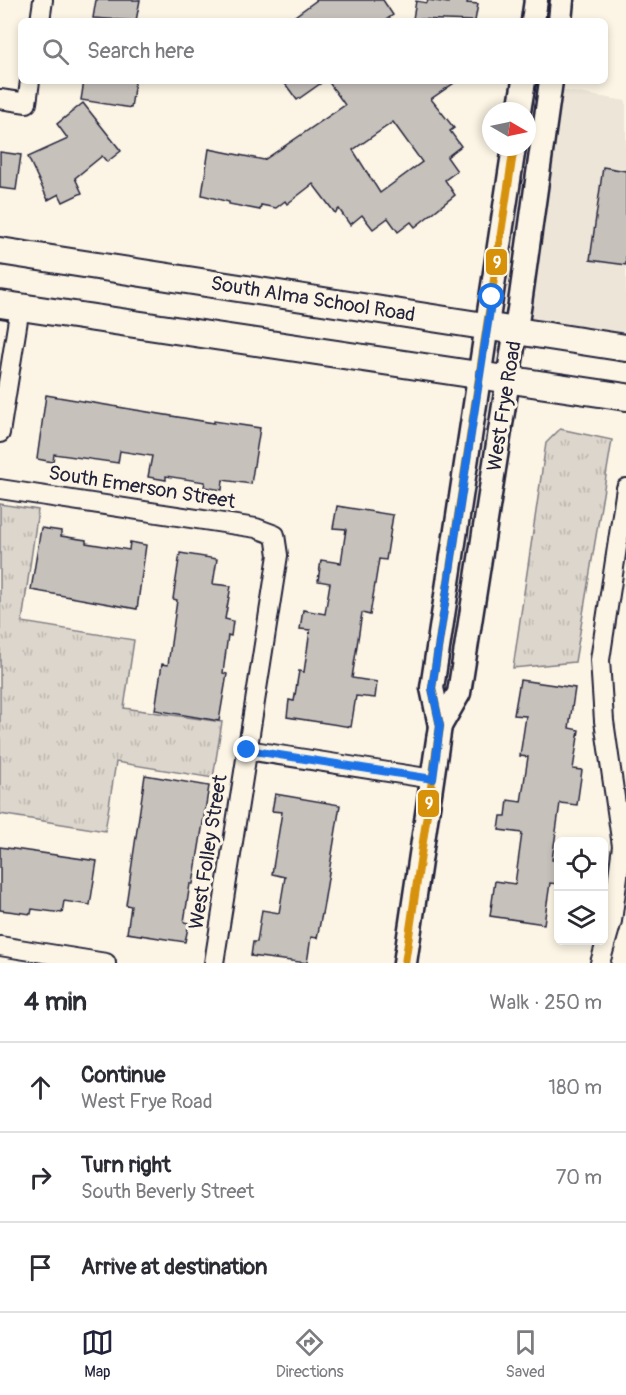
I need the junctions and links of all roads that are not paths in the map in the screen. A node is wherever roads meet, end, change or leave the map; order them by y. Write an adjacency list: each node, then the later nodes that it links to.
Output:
1 (43, 0): 4 (street)
2 (536, 0): 5 (street)
3 (562, 0): 6 (street)
4 (40, 18)
5 (533, 18)
6 (560, 18)
7 (30, 84): 10 (street)
8 (524, 84): 11 (street)
9 (551, 84): 16 (street, West Frye Road)
10 (0, 99)
11 (520, 102)
12 (513, 156): 15 (street, West Frye Road)
13 (0, 251): 15 (main road, South Alma School Road)
14 (10, 306): 18 (main road); 21 (street)
15 (487, 327): 16 (main road, South Alma School Road); 18 (street, West Frye Road)
16 (516, 332): 17 (main road, South Alma School Road); 19 (street, West Frye Road)
17 (626, 348)
18 (480, 375): 19 (main road); 25 (street, West Frye Road)
19 (508, 379): 20 (main road); 25 (street, West Frye Road)
20 (626, 397)
21 (0, 433)
22 (626, 488): 27 (street)
23 (0, 489): 24 (street, South Emerson Street)
24 (275, 535): 26 (street, West Folley Street)
25 (440, 726): 28 (street, West Frye Road)
26 (247, 750): 28 (street); 31 (street, West Folley Street)
27 (619, 776): 33 (street)
28 (433, 779): 32 (street, West Frye Road)
29 (0, 946): 30 (street)
30 (106, 963)
31 (214, 963)
32 (405, 963)
33 (600, 963)

